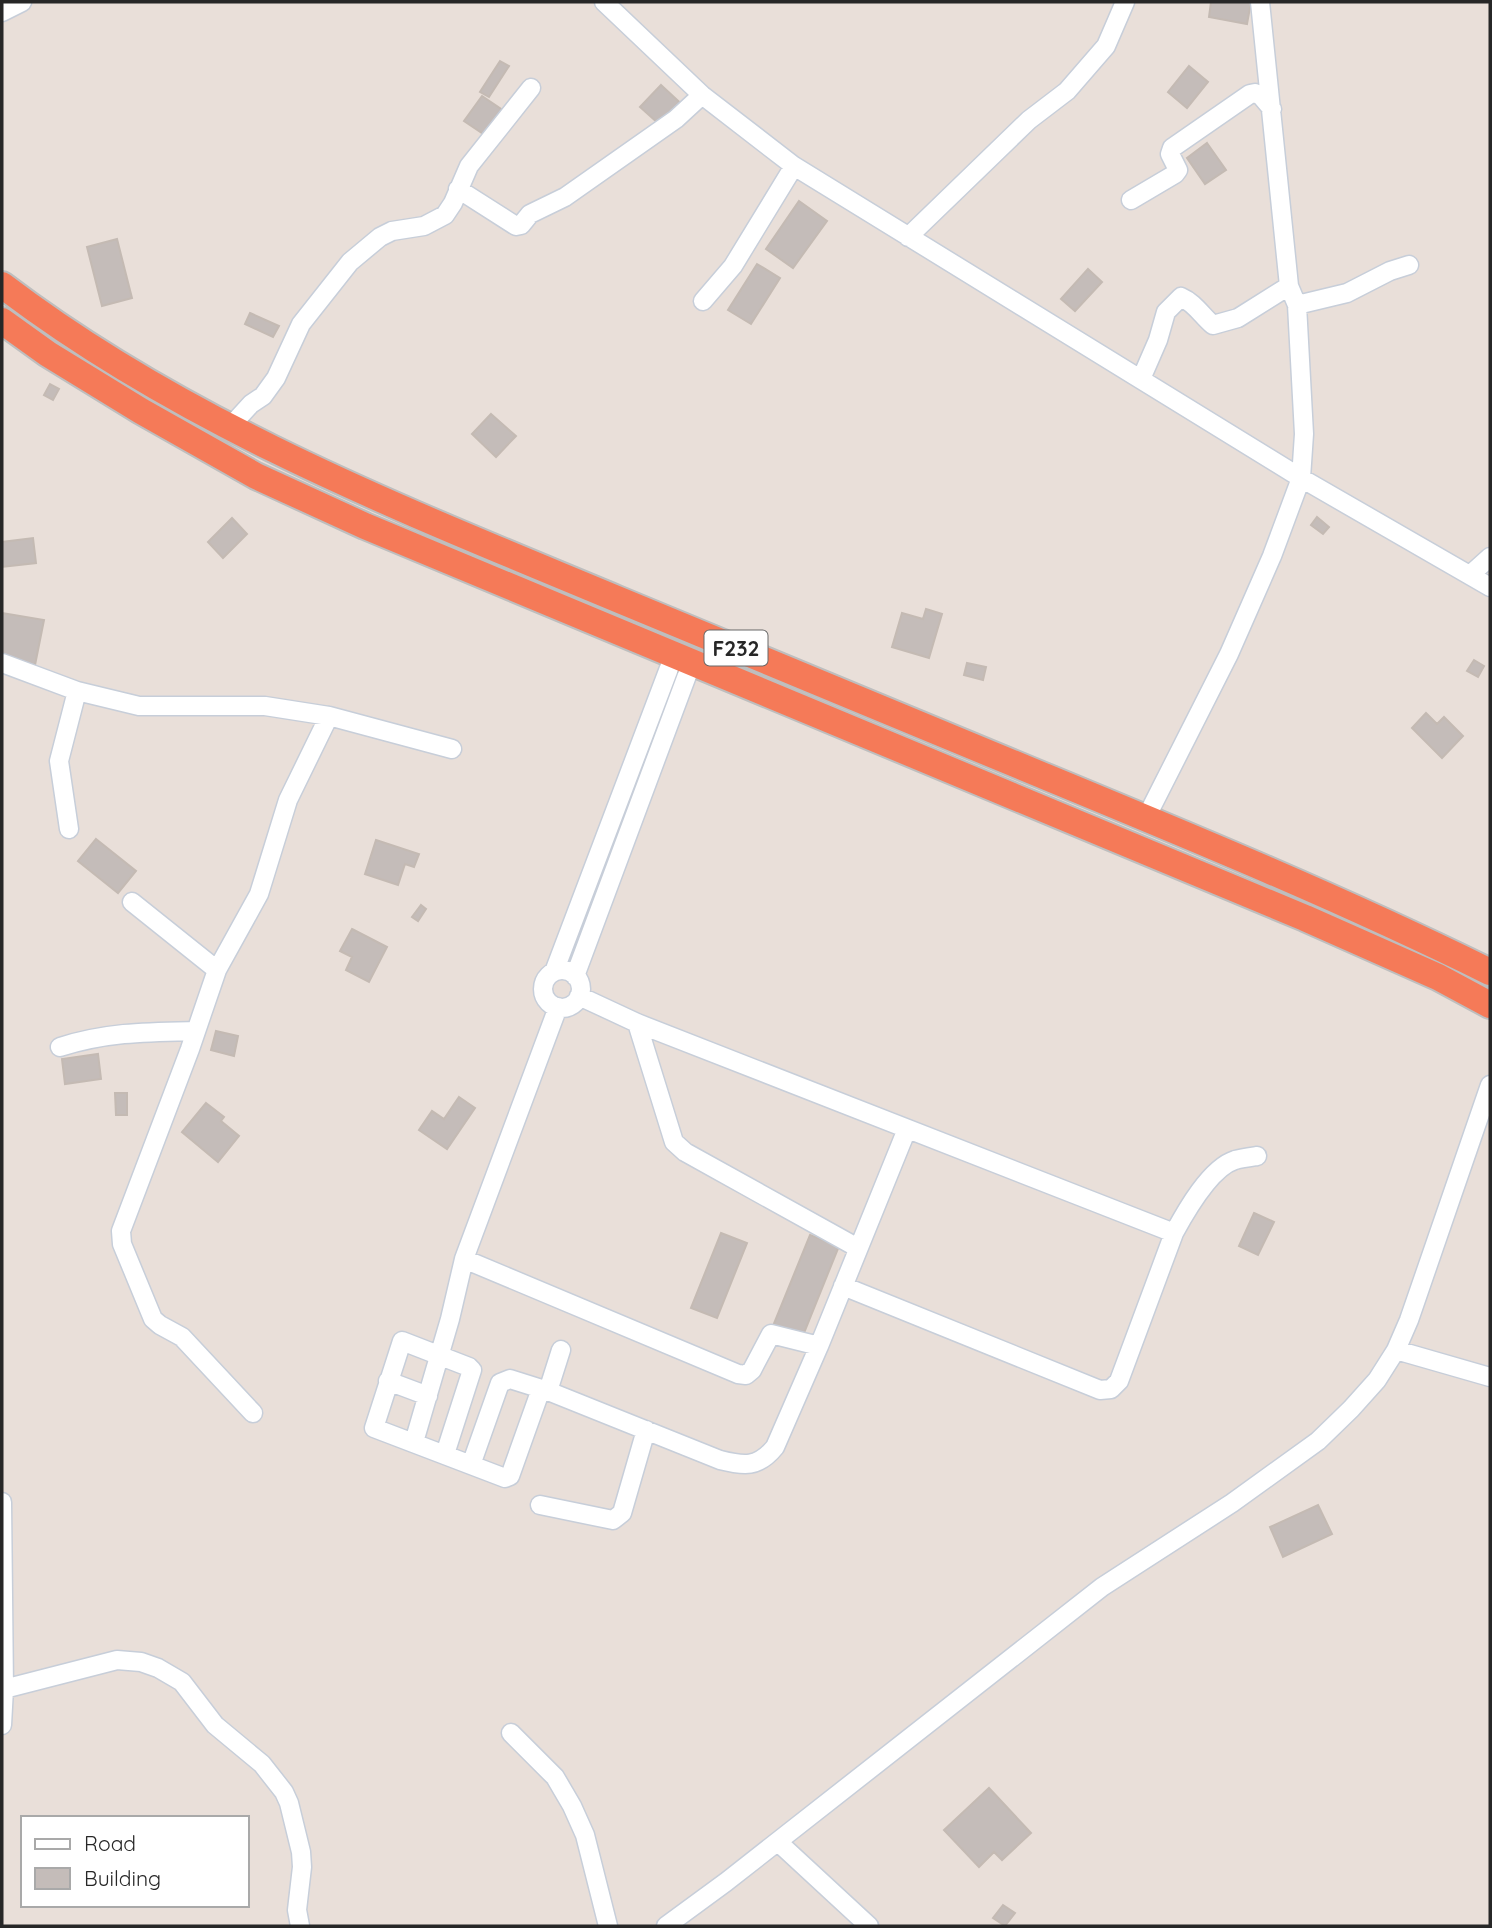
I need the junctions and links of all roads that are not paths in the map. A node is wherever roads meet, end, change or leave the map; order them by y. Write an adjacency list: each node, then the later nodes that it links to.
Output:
1 (22, 2): 5 (street)
2 (604, 2): 7 (street)
3 (1125, 2): 12 (street)
4 (1260, 2): 8 (street)
5 (2, 12)
6 (531, 88): 10 (street)
7 (702, 95): 9 (street); 10 (street)
8 (1272, 109): 11 (street); 15 (street)
9 (794, 166): 12 (street); 16 (street)
10 (458, 189): 20 (street)
11 (1130, 200)
12 (908, 237): 19 (street)
13 (1409, 265): 17 (street)
14 (2, 285): 20 (highway, F232)
15 (1289, 286): 17 (street); 19 (street)
16 (703, 301)
17 (1297, 304): 21 (street)
18 (2, 321): 25 (highway, F232)
19 (1141, 379): 21 (street)
20 (229, 428): 30 (highway, F232)
21 (1301, 478): 23 (street); 30 (street)
22 (1490, 557): 23 (street)
23 (1470, 575): 24 (street)
24 (1490, 587)
25 (683, 659): 34 (street); 36 (street); 38 (highway, F232)
26 (2, 663): 27 (street)
27 (77, 691): 28 (street); 31 (street)
28 (329, 716): 29 (street); 33 (street)
29 (452, 750)
30 (1146, 818): 35 (highway, F232)
31 (69, 829)
32 (132, 902): 33 (street)
33 (217, 970): 41 (street)
34 (554, 972): 36 (street); 39 (street)
35 (1490, 972)
36 (575, 975): 37 (street)
37 (579, 996): 39 (street); 40 (street)
38 (1490, 1005)
39 (558, 1007): 48 (street)
40 (637, 1023): 44 (street); 47 (street)
41 (196, 1031): 42 (street); 59 (street)
42 (60, 1047)
43 (1490, 1085): 52 (street)
44 (907, 1129): 46 (street); 47 (street)
45 (1257, 1156): 46 (street)
46 (1174, 1233): 49 (street)
47 (858, 1248): 49 (street)
48 (464, 1259): 50 (street); 53 (street)
49 (843, 1286): 50 (street)
50 (819, 1346): 61 (street)
51 (561, 1350): 56 (street)
52 (1396, 1350): 54 (street); 70 (street)
53 (439, 1356): 55 (street); 57 (street); 58 (street)
54 (1490, 1377)
55 (388, 1381): 57 (street); 62 (street)
56 (545, 1390): 60 (street); 61 (street); 64 (street)
57 (428, 1396): 62 (street)
58 (460, 1409): 60 (street); 63 (street)
59 (253, 1413)
60 (487, 1418): 64 (street)
61 (646, 1430): 66 (street)
62 (414, 1442): 63 (street)
63 (446, 1454): 64 (street)
64 (471, 1465)
65 (2, 1502): 67 (street)
66 (540, 1505)
67 (4, 1689): 68 (street); 71 (street)
68 (2, 1725)
69 (510, 1733): 72 (street)
70 (778, 1842): 73 (street); 74 (street)
71 (299, 1926)
72 (608, 1926)
73 (666, 1926)
74 (869, 1926)

